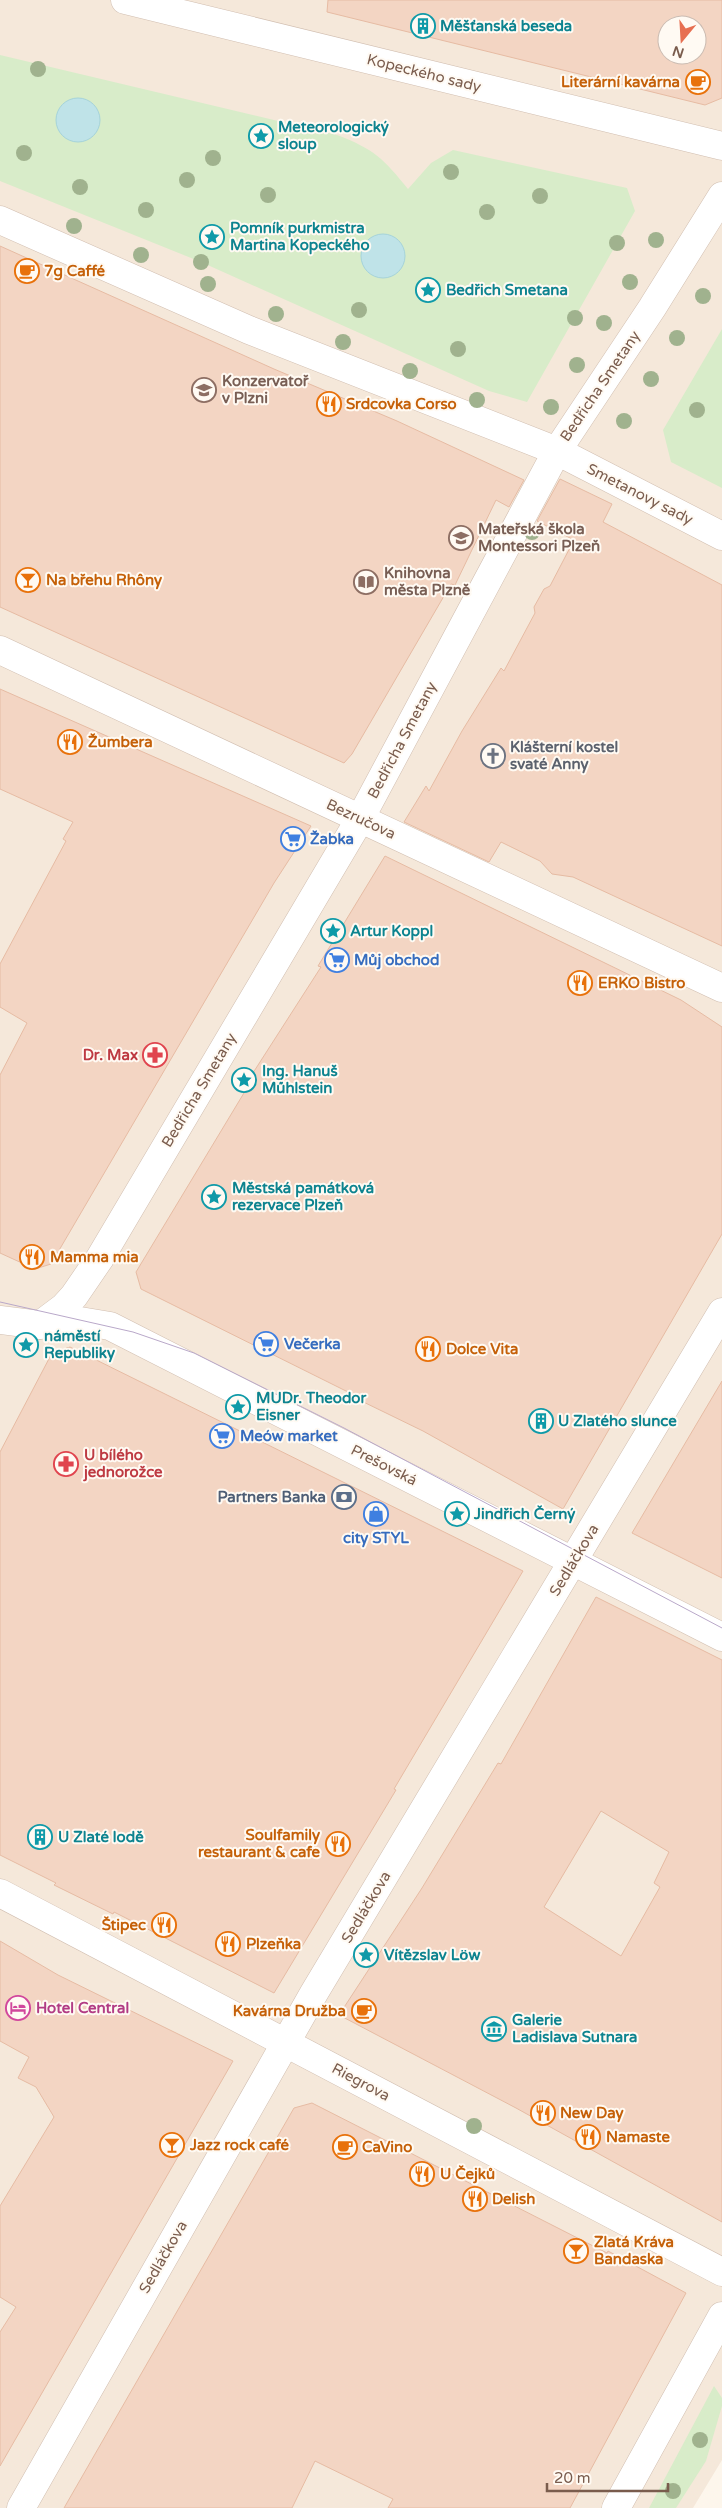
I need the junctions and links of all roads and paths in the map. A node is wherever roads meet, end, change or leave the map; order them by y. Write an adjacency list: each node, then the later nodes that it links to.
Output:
1 (125, 0): 2 (street, Kopeckého sady)
2 (722, 146)
3 (722, 196): 5 (street, Bedřicha Smetany)
4 (0, 220): 5 (street)
5 (557, 451): 6 (street, Smetanovy sady); 8 (street, Bedřicha Smetany)
6 (722, 536)
7 (0, 650): 8 (street, Bezručova)
8 (360, 819): 9 (street, Bezručova); 12 (street, Bedřicha Smetany)
9 (722, 988)
10 (722, 1312): 13 (street, Sedláčkova)
11 (0, 1320): 12 (street)
12 (40, 1324): 13 (street, Prešovská)
13 (574, 1561): 14 (street, Prešovská); 16 (street, Sedláčkova)
14 (722, 1638)
15 (0, 1893): 16 (street, Riegrova)
16 (286, 2042): 17 (street, Riegrova); 19 (street, Sedláčkova)
17 (722, 2272)
18 (722, 2316): 20 (street)
19 (21, 2508)
20 (616, 2508)

